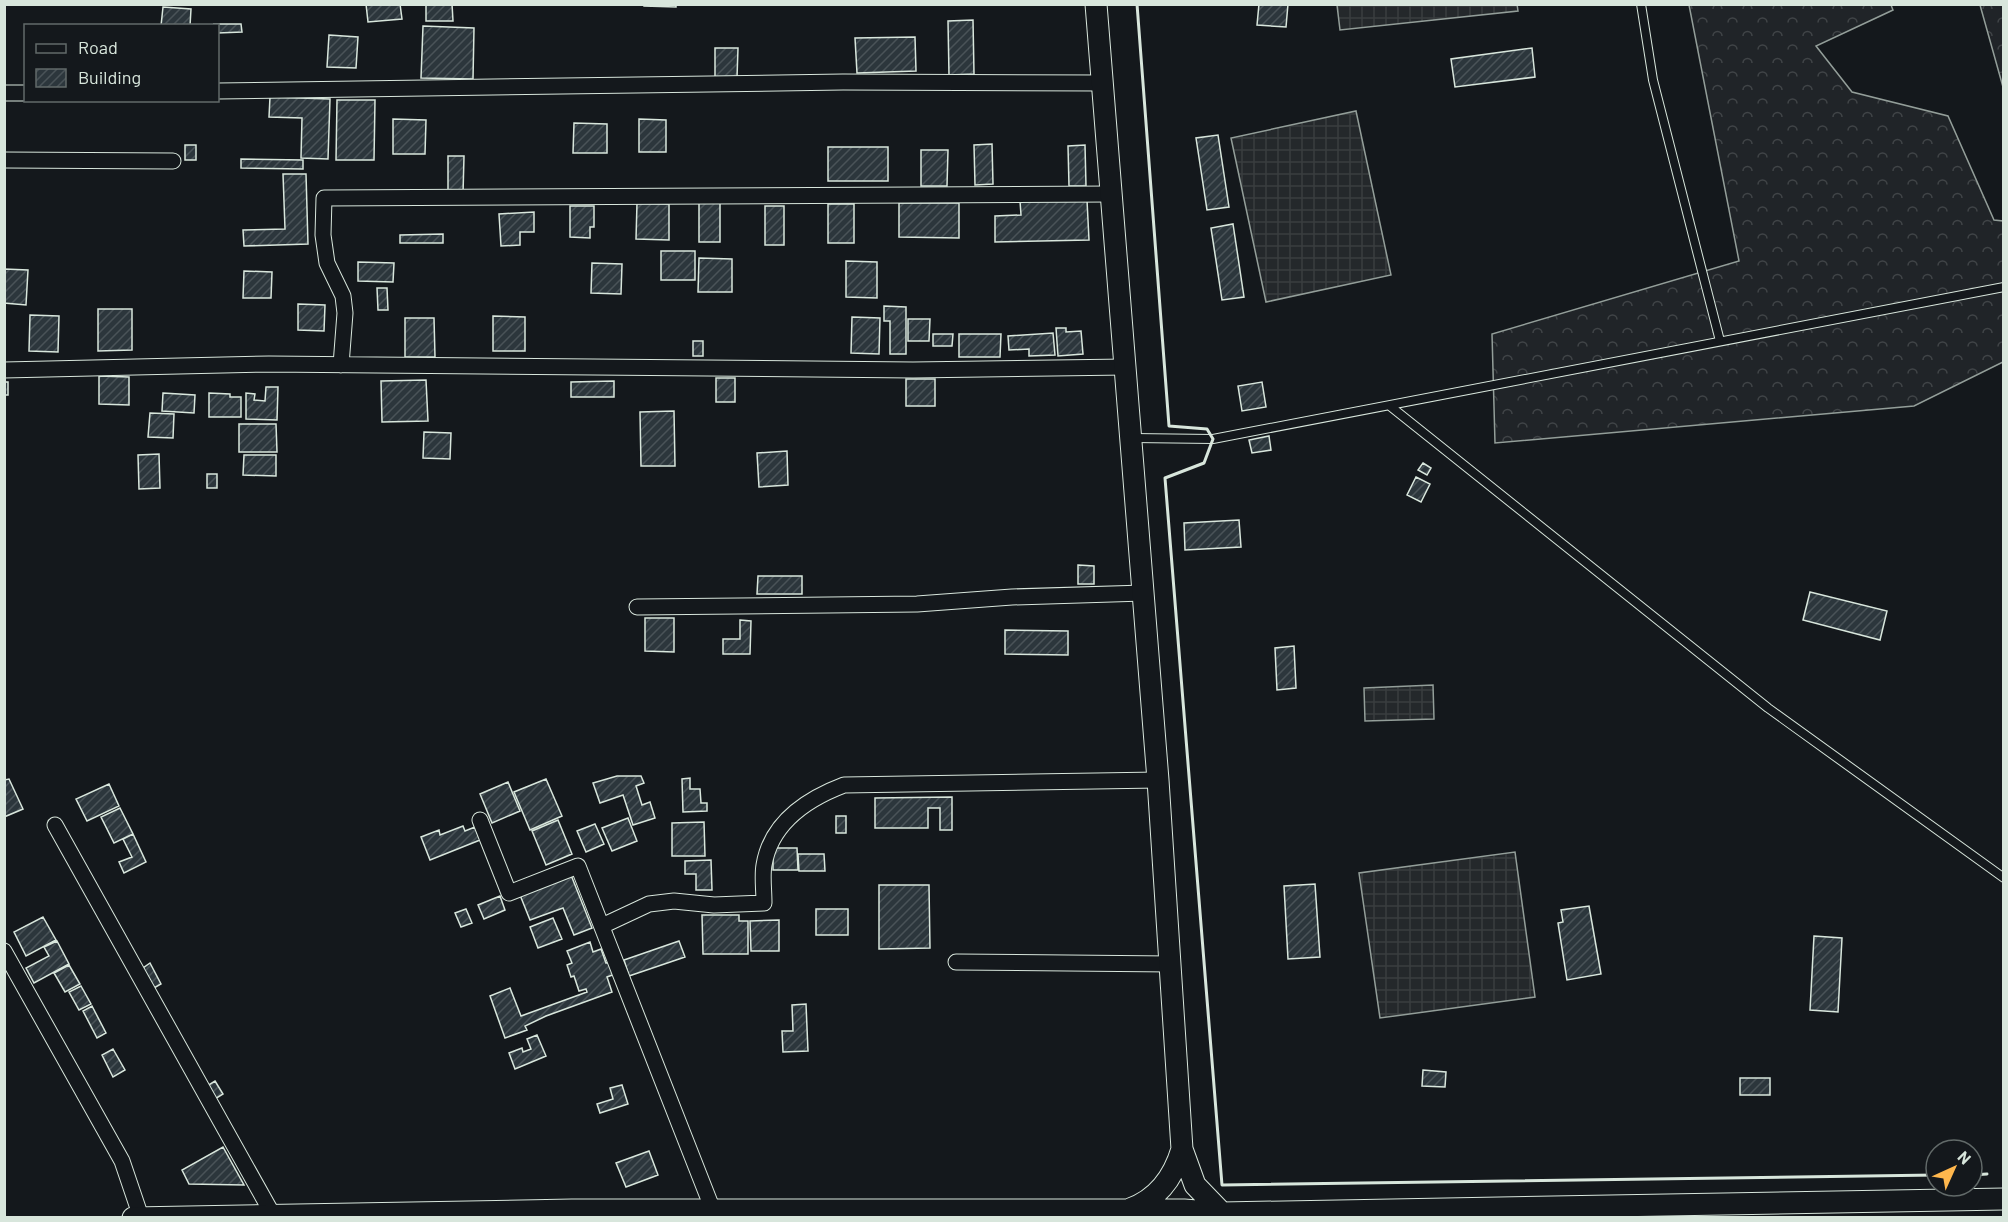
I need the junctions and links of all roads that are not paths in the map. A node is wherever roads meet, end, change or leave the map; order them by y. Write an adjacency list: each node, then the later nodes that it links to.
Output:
1 (1096, 4): 3 (street)
2 (1641, 4): 11 (lane)
3 (1103, 84): 4 (street); 9 (street)
4 (219, 91)
5 (4, 93): 6 (street)
6 (24, 93)
7 (4, 160): 8 (street)
8 (172, 161)
9 (1111, 194): 12 (street); 13 (street)
10 (2004, 286): 11 (lane)
11 (1720, 342): 15 (lane)
12 (341, 365): 13 (street); 14 (street)
13 (1126, 367): 16 (street)
14 (4, 370)
15 (1390, 406): 16 (lane); 22 (lane)
16 (1132, 438): 17 (street)
17 (1144, 593): 18 (street); 19 (street)
18 (637, 607)
19 (1158, 780): 23 (street); 26 (street)
20 (480, 820): 23 (street)
21 (55, 825): 33 (street)
22 (2004, 878)
23 (602, 926): 29 (street)
24 (4, 951): 34 (street)
25 (956, 962): 26 (street)
26 (1171, 964): 27 (street)
27 (1182, 1149): 30 (street); 31 (street)
28 (2004, 1199): 31 (street)
29 (713, 1210): 30 (street); 33 (street)
30 (1125, 1211): 32 (street)
31 (1222, 1213): 32 (street)
32 (1186, 1214)
33 (273, 1215): 35 (street)
34 (141, 1217): 35 (street); 36 (street)
35 (220, 1217)
36 (133, 1218)

